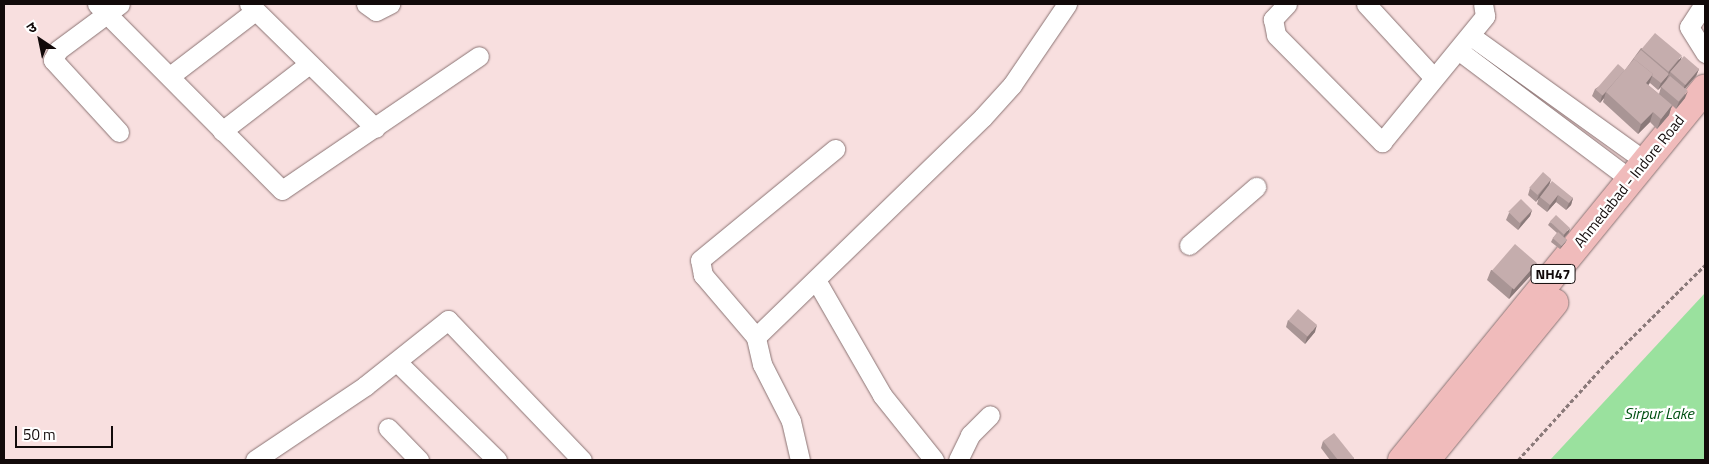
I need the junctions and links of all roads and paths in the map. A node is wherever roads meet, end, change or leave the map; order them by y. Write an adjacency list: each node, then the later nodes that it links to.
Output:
1 (366, 4): 2 (street)
2 (390, 4)
3 (1067, 4): 27 (street)
4 (1287, 4): 16 (street)
5 (1366, 4): 16 (street)
6 (1483, 4): 10 (street)
7 (1704, 4): 12 (street)
8 (108, 7): 15 (street); 21 (street)
9 (252, 8): 14 (street); 15 (street)
10 (1471, 36): 11 (street); 23 (street)
11 (1458, 50): 16 (street); 23 (street)
12 (1705, 54)
13 (479, 56): 19 (street)
14 (309, 64): 19 (street); 20 (street)
15 (170, 76): 20 (street)
16 (1434, 78)
17 (1705, 89): 23 (highway, Ahmedabad - Indore Road / NH47)
18 (1705, 118): 40 (highway, Ahmedabad - Indore Road / NH47)
19 (375, 128): 20 (street)
20 (222, 131)
21 (119, 132)
22 (835, 149): 28 (street)
23 (1638, 170): 39 (highway, Ahmedabad - Indore Road / NH47)
24 (1256, 187): 25 (street)
25 (1189, 245)
26 (1705, 265): 41 (path)
27 (816, 280): 28 (street); 37 (street)
28 (756, 337): 36 (street)
29 (397, 362): 32 (street); 33 (street); 35 (street)
30 (990, 415): 38 (street)
31 (388, 428): 34 (street)
32 (579, 459)
33 (256, 460)
34 (419, 460)
35 (497, 460)
36 (800, 460)
37 (934, 460)
38 (958, 460)
39 (1402, 460)
40 (1426, 460)
41 (1518, 460)

